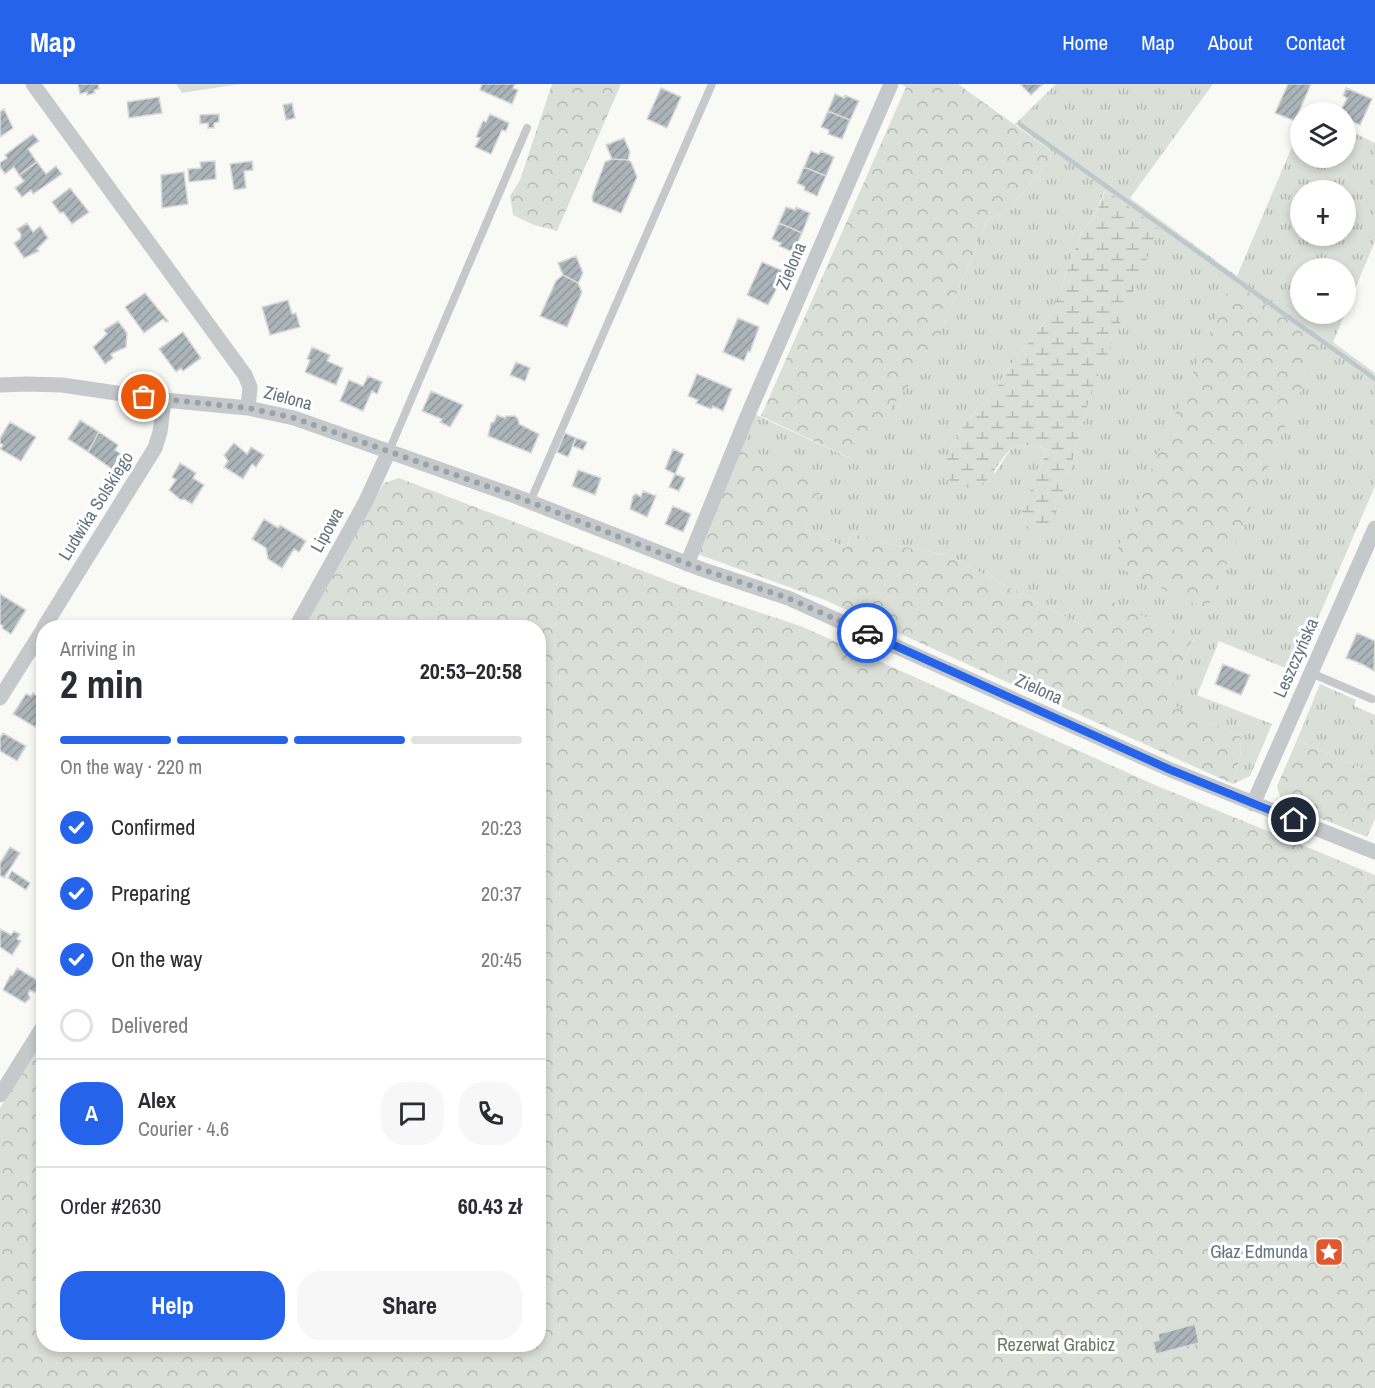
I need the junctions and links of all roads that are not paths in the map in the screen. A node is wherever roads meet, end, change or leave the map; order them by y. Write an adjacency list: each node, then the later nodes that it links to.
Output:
1 (33, 84): 7 (street, Zielona)
2 (712, 84): 9 (lane)
3 (891, 84): 11 (street, Zielona)
4 (527, 128): 8 (lane)
5 (0, 385): 6 (street)
6 (164, 400): 7 (street); 12 (street, Ludwika Solskiego)
7 (248, 408): 8 (street, Zielona)
8 (389, 451): 9 (street, Zielona); 13 (street, Lipowa)
9 (530, 502): 11 (street, Zielona)
10 (1375, 528): 15 (street, Leszczyńska)
11 (687, 564): 18 (street, Zielona)
12 (49, 620)
13 (300, 620)
14 (36, 641): 16 (street, Ludwika Solskiego)
15 (1311, 673): 17 (lane); 18 (street, Leszczyńska)
16 (0, 698)
17 (1372, 699)
18 (1253, 804): 19 (street, Zielona)
19 (1375, 852)
20 (36, 1038): 21 (street)
21 (0, 1095)

